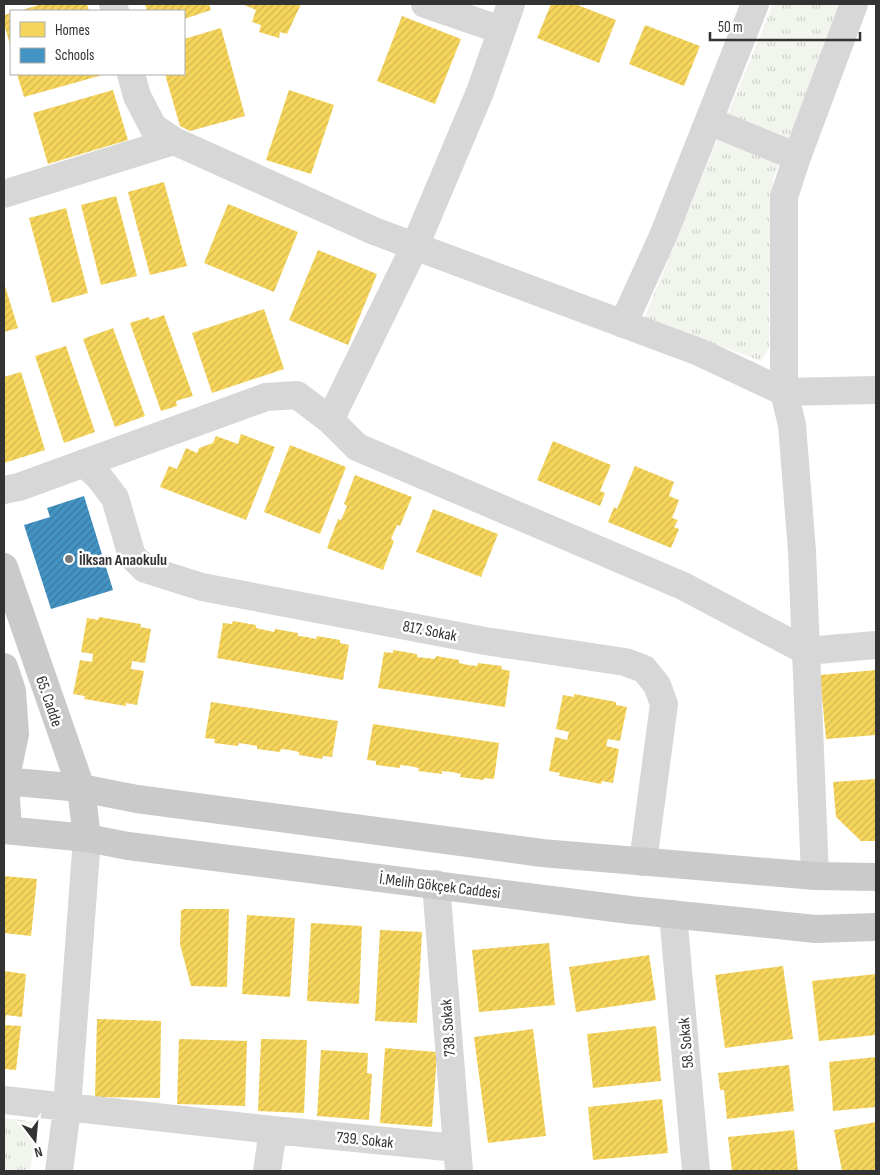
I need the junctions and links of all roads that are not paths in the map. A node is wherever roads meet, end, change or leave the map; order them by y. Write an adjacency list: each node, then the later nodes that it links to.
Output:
1 (425, 4): 5 (street)
2 (511, 4): 5 (street)
3 (755, 4): 7 (street)
4 (854, 4): 9 (street)
5 (501, 30): 11 (street)
6 (131, 75): 8 (street)
7 (709, 121): 9 (street); 12 (street)
8 (174, 141): 10 (street); 11 (street)
9 (797, 157): 14 (street)
10 (4, 194)
11 (415, 246): 12 (street); 15 (street)
12 (623, 324): 14 (street)
13 (876, 390): 14 (street)
14 (784, 392): 20 (street)
15 (330, 420): 16 (street); 20 (street)
16 (84, 463): 17 (street); 26 (street, 817. Sokak)
17 (4, 490)
18 (4, 567): 23 (main road, 65. Cadde)
19 (876, 645): 20 (street)
20 (806, 651): 27 (street)
21 (4, 667): 22 (main road, 65. Cadde)
22 (5, 781): 23 (main road); 24 (main road, 65. Cadde)
23 (81, 788): 25 (main road, 65. Cadde); 26 (main road)
24 (6, 830): 25 (main road, İ.Melih Gökçek Caddesi)
25 (86, 838): 29 (main road, İ.Melih Gökçek Caddesi); 33 (street)
26 (643, 862): 27 (main road)
27 (815, 876): 28 (main road)
28 (876, 877)
29 (436, 884): 30 (main road, İ.Melih Gökçek Caddesi); 35 (street, 738. Sokak)
30 (673, 914): 31 (main road, İ.Melih Gökçek Caddesi); 38 (street, 58. Sokak)
31 (876, 927)
32 (4, 1100): 33 (street, 739. Sokak)
33 (67, 1108): 34 (street, 739. Sokak); 36 (street)
34 (273, 1130): 35 (street, 739. Sokak); 37 (street)
35 (458, 1160)
36 (59, 1171)
37 (267, 1171)
38 (696, 1171)

